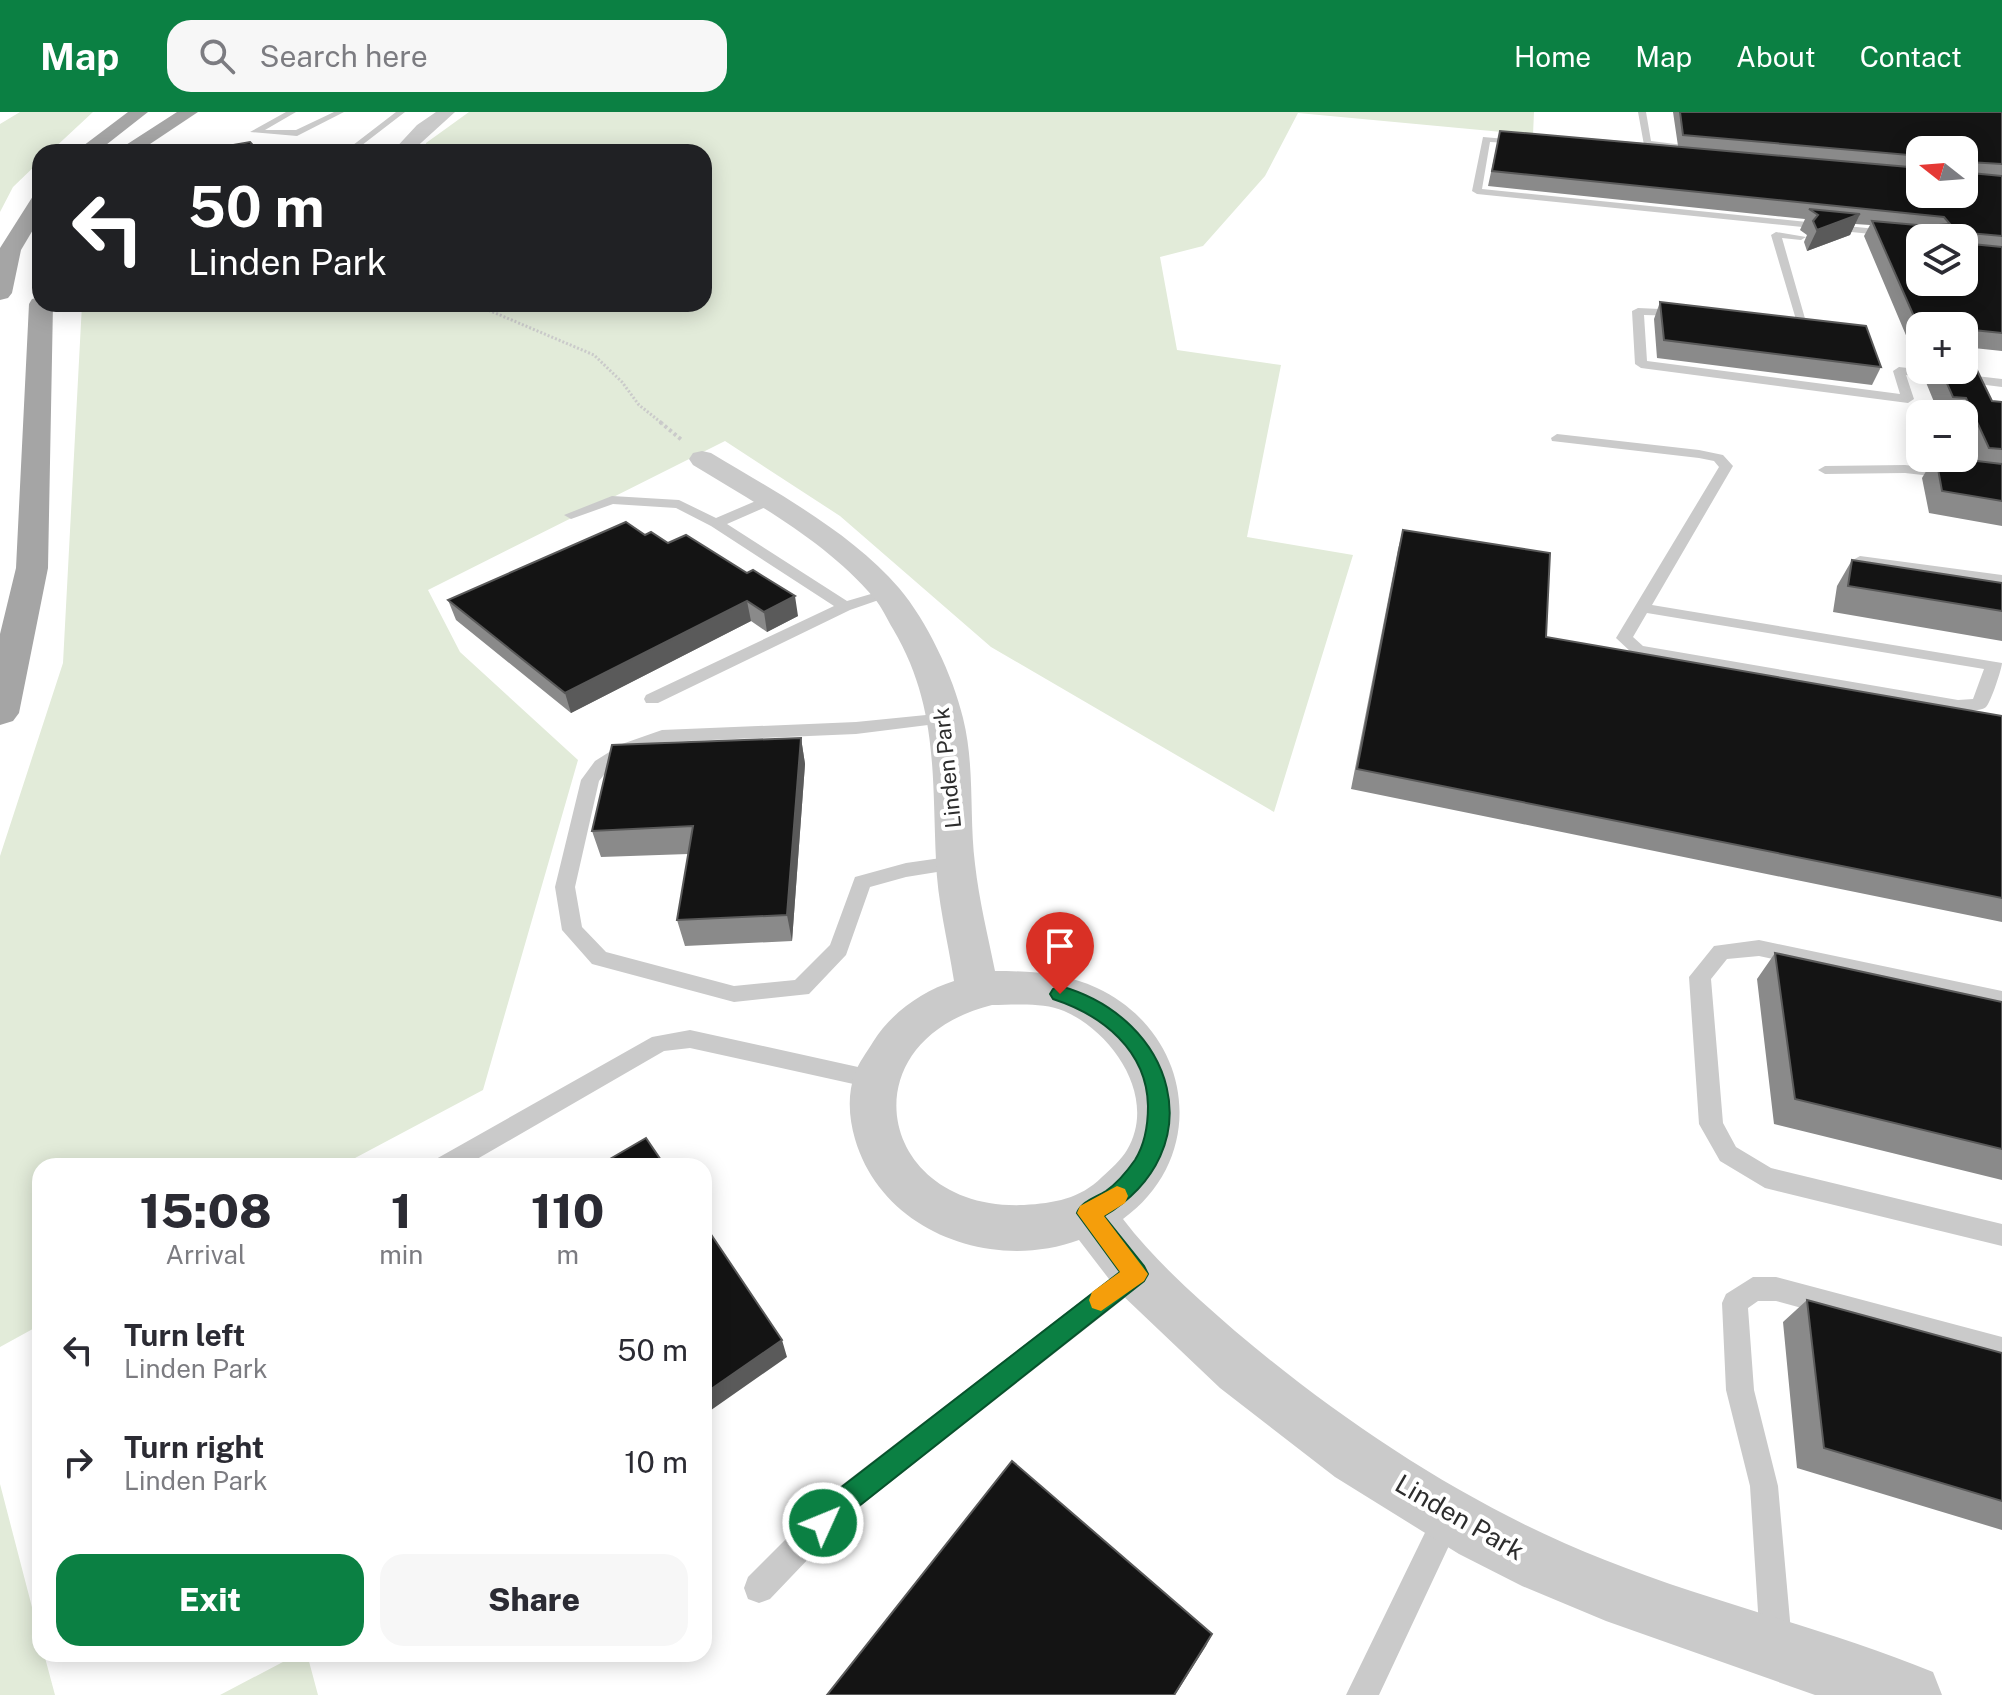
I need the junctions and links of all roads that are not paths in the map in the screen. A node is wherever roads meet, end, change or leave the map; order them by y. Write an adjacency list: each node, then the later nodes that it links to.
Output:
1 (108, 112): 11 (main road)
2 (139, 112): 12 (main road)
3 (166, 112): 13 (main road)
4 (189, 112): 14 (main road)
5 (292, 112): 6 (lane)
6 (340, 112)
7 (401, 112): 15 (lane)
8 (447, 112): 16 (street)
9 (1642, 112): 17 (lane)
10 (1532, 141): 20 (lane)
11 (72, 144)
12 (96, 144)
13 (127, 144)
14 (138, 144)
15 (359, 144)
16 (409, 144)
17 (1635, 151)
18 (32, 190): 22 (main road)
19 (32, 213): 22 (main road)
20 (1906, 235)
21 (1906, 248): 26 (lane)
22 (10, 250): 23 (main road)
23 (0, 293)
24 (41, 312): 42 (main road)
25 (1697, 315): 27 (lane)
26 (1773, 323)
27 (2002, 383)
28 (1557, 438): 39 (lane)
29 (702, 459): 32 (street, Linden Park)
30 (1825, 470): 31 (lane)
31 (2002, 480)
32 (770, 500): 34 (lane); 37 (street, Linden Park)
33 (571, 515): 34 (lane)
34 (716, 523): 38 (lane)
35 (1860, 560): 36 (lane)
36 (2002, 580)
37 (888, 594): 38 (lane); 43 (street, Linden Park)
38 (845, 607): 41 (lane)
39 (1642, 608): 40 (lane); 40 (lane)
40 (1998, 667)
41 (652, 699)
42 (0, 713)
43 (946, 718): 44 (street, Linden Park); 44 (lane)
44 (955, 863): 45 (street, Linden Park)
45 (977, 992): 47 (street); 49 (street)
46 (2002, 999): 50 (lane)
47 (876, 1080): 48 (lane); 49 (street)
48 (458, 1158)
49 (1088, 1213): 51 (street, Linden Park)
50 (2002, 1235)
51 (1136, 1274): 53 (street, Linden Park); 54 (lane)
52 (2002, 1350): 55 (lane)
53 (1447, 1516): 55 (street, Linden Park); 56 (lane)
54 (759, 1588)
55 (1776, 1651): 57 (street, Linden Park)
56 (1362, 1695)
57 (1910, 1695)

